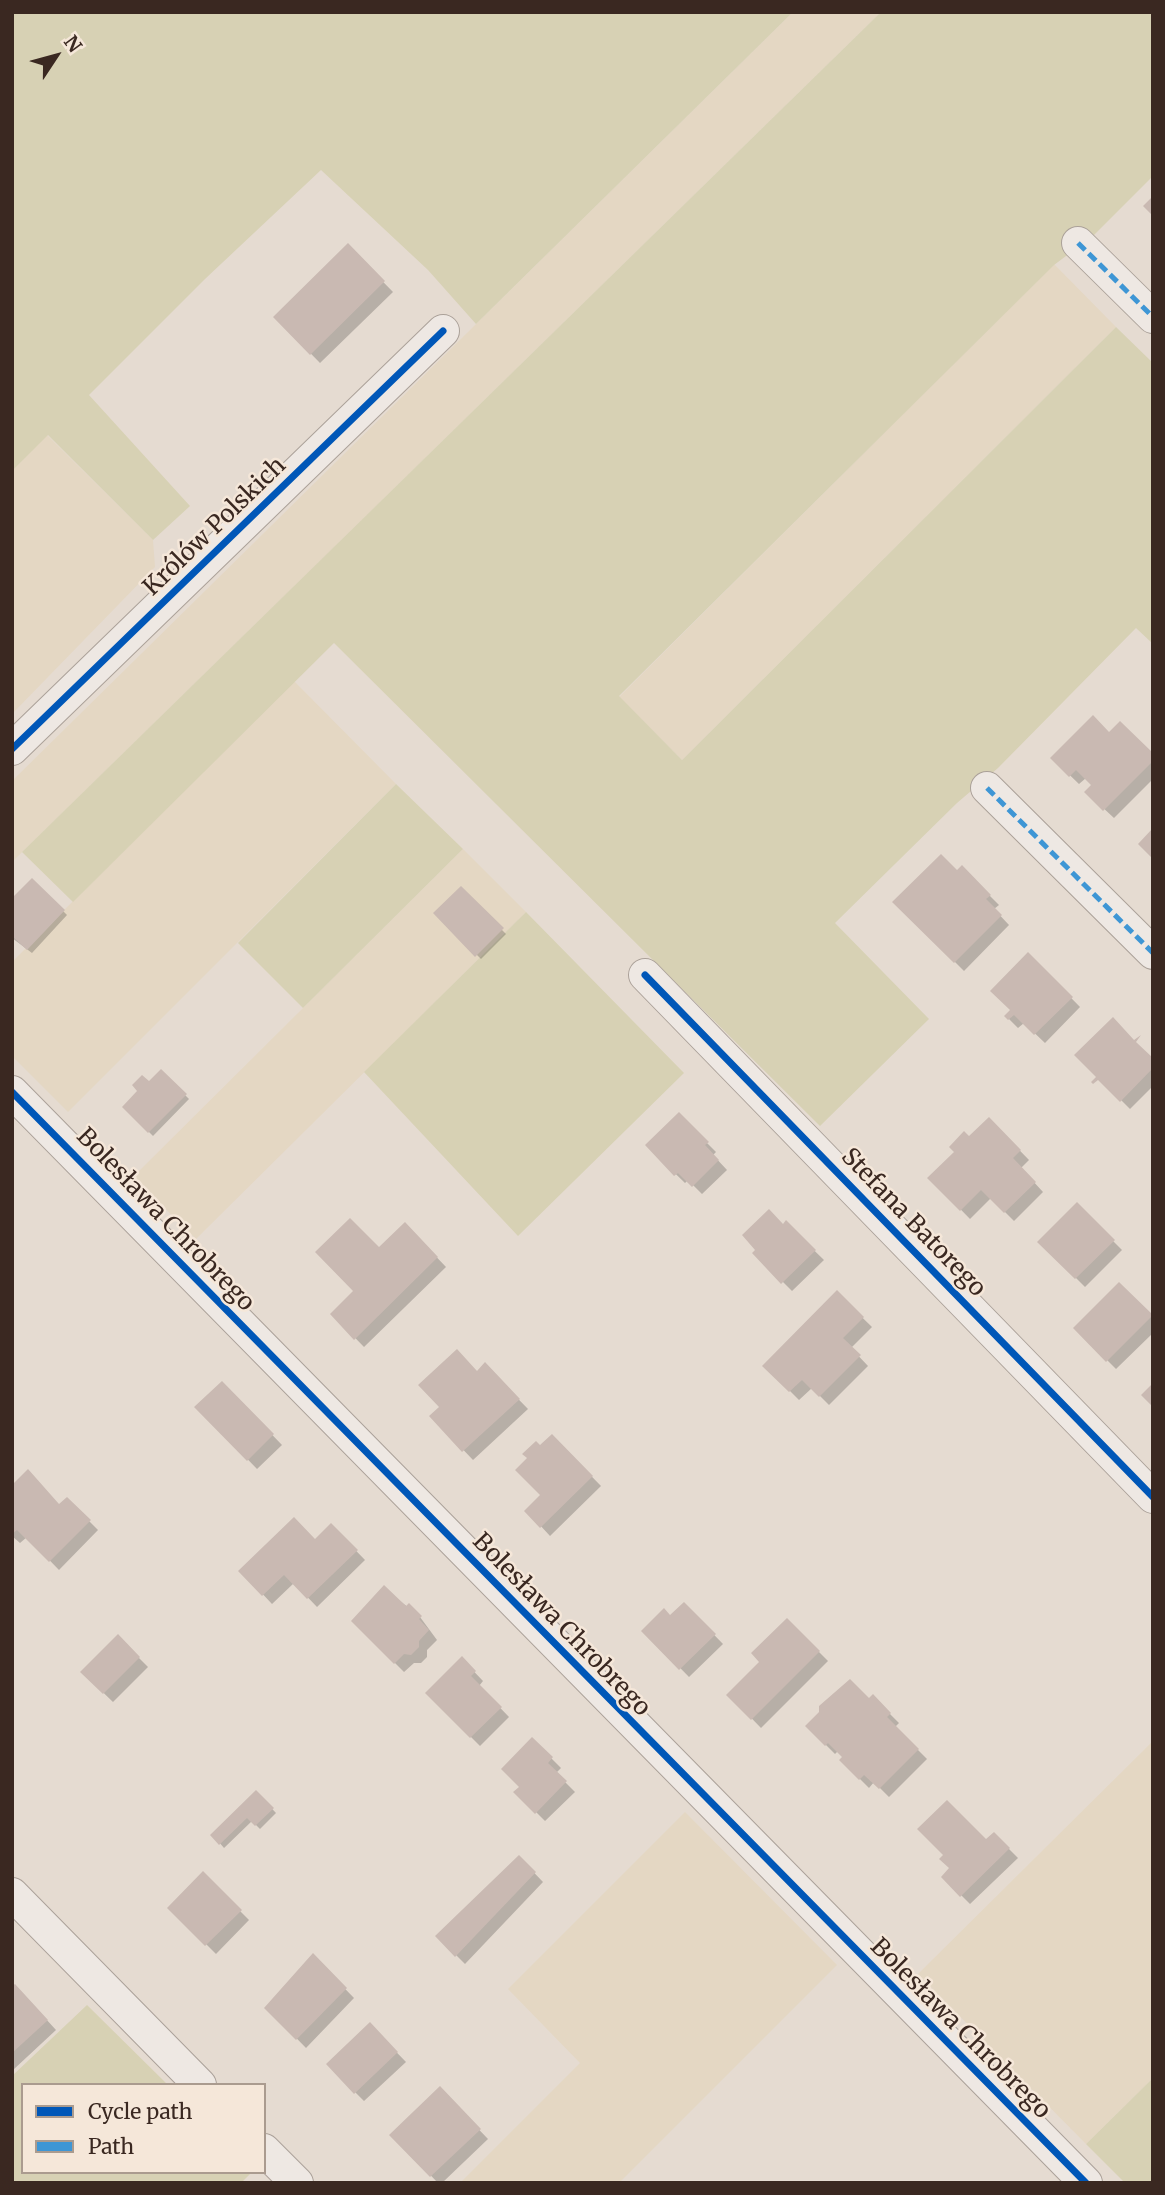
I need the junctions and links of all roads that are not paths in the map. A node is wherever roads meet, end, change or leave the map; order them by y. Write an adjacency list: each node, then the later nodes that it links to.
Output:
1 (1078, 243): 2 (street)
2 (1153, 317)
3 (443, 331): 4 (street, Królów Polskich)
4 (12, 750)
5 (987, 789): 6 (street)
6 (1153, 953)
7 (645, 975): 9 (street, Stefana Batorego)
8 (12, 1092): 14 (street, Bolesława Chrobrego)
9 (1153, 1497)
10 (12, 1894): 11 (street)
11 (198, 2083)
12 (266, 2152): 13 (street)
13 (297, 2183)
14 (1086, 2183)

